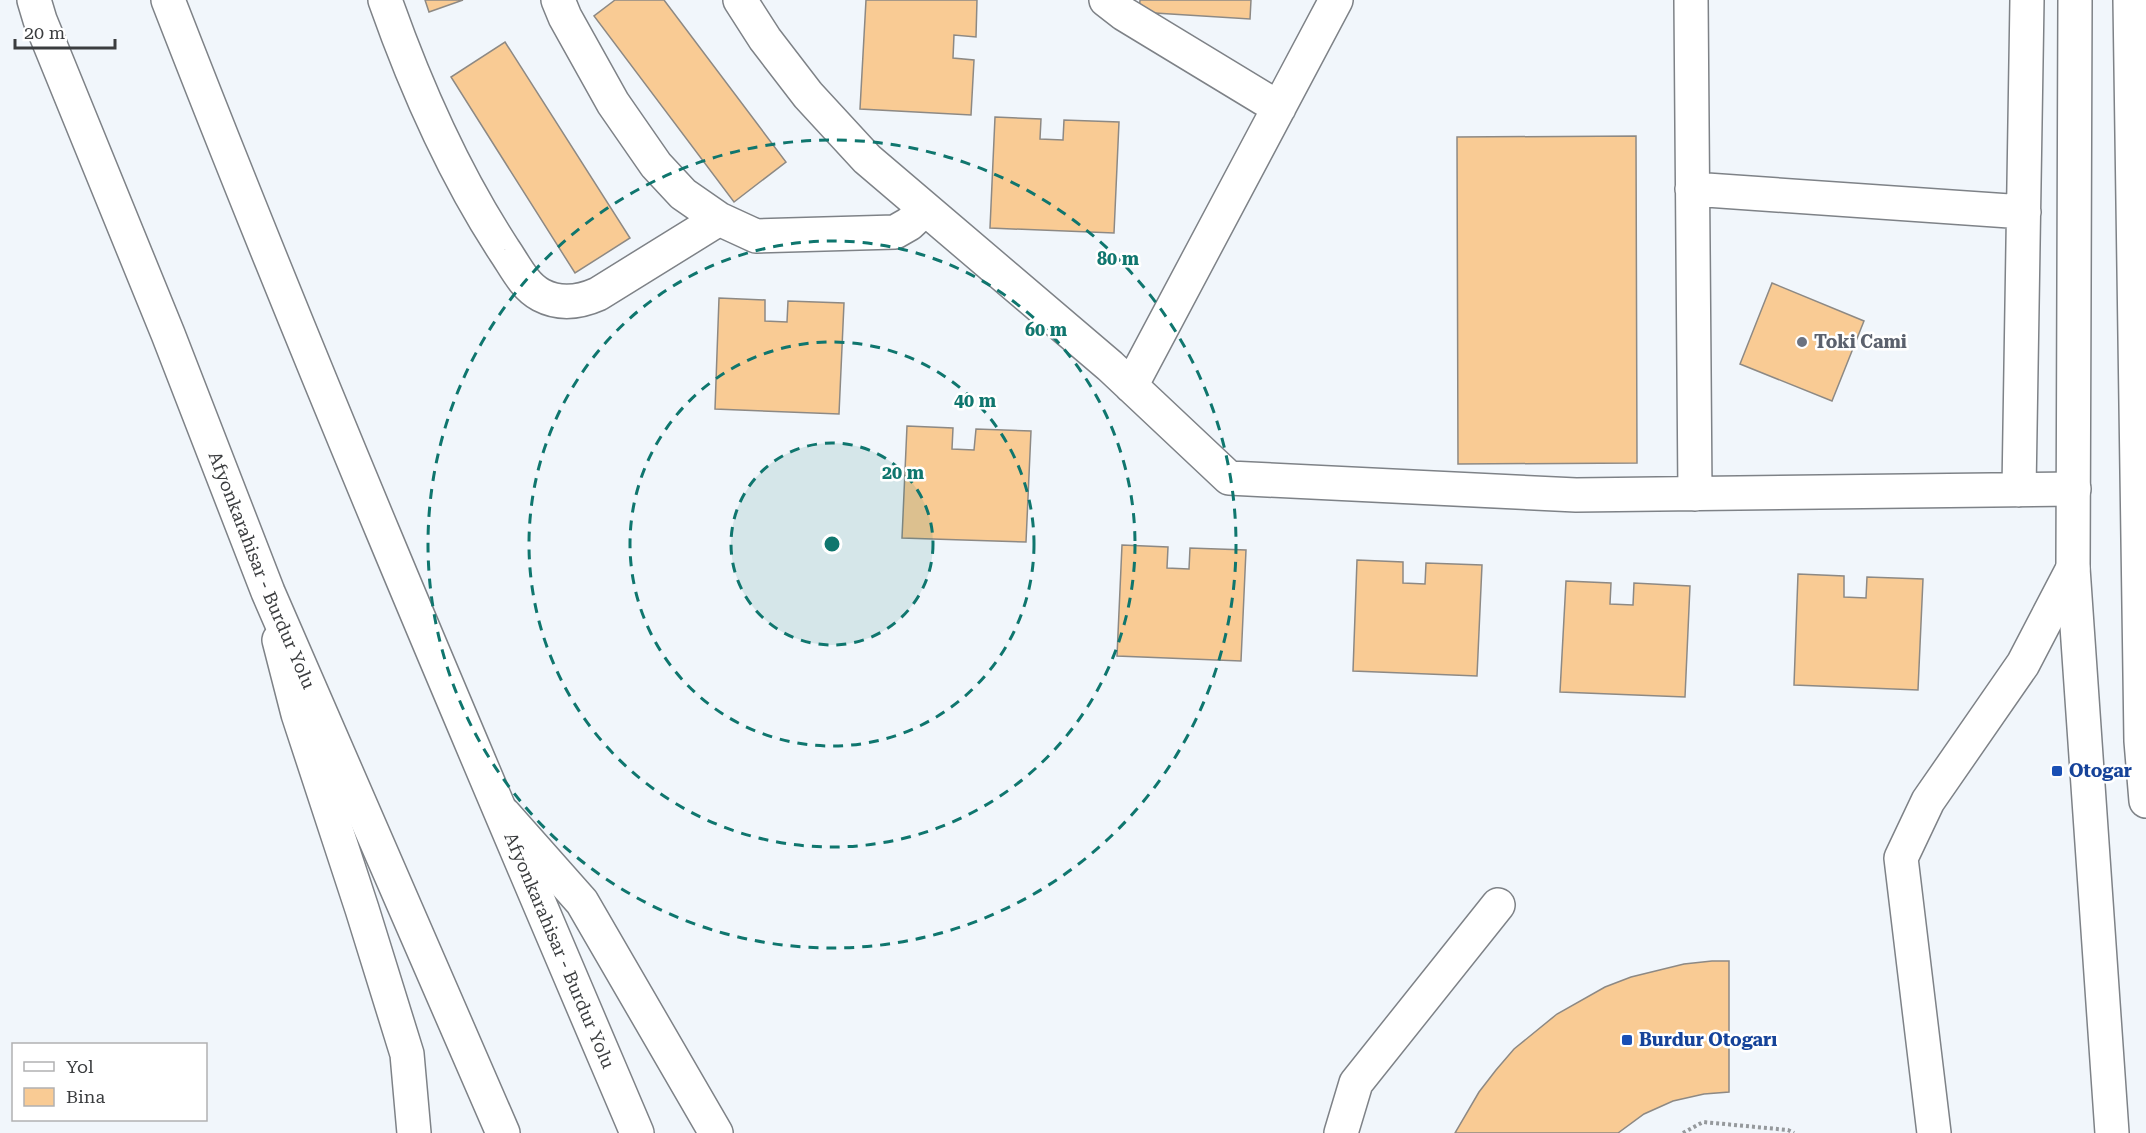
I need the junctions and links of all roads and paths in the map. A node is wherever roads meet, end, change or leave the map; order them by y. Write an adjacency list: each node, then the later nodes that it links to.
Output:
1 (34, 0): 23 (main road, Afyonkarahisar - Burdur Yolu)
2 (168, 0): 25 (main road, Afyonkarahisar - Burdur Yolu)
3 (385, 0): 16 (main road)
4 (558, 0): 16 (main road)
5 (740, 0): 14 (main road)
6 (1106, 0): 12 (main road)
7 (1336, 0): 12 (main road)
8 (1691, 0): 13 (main road)
9 (2027, 0): 15 (main road)
10 (2076, 0): 19 (main road)
11 (2130, 0): 17 (main road)
12 (1280, 108): 18 (main road)
13 (1692, 189): 15 (main road); 21 (main road)
14 (924, 210): 16 (main road); 18 (main road)
15 (2024, 212): 20 (main road)
16 (719, 219)
17 (2140, 321): 24 (main road)
18 (1131, 387): 21 (main road)
19 (2074, 489): 20 (main road); 22 (main road)
20 (2019, 490): 21 (main road)
21 (1695, 494)
22 (2073, 568): 34 (main road); 35 (main road)
23 (268, 592): 27 (main road); 28 (main road, Afyonkarahisar - Burdur Yolu)
24 (2146, 801)
25 (499, 808): 29 (main road, Afyonkarahisar - Burdur Yolu); 30 (main road)
26 (1497, 904): 31 (main road)
27 (414, 1133)
28 (503, 1133)
29 (637, 1133)
30 (716, 1133)
31 (1341, 1133)
32 (1683, 1133): 33 (path)
33 (1794, 1133)
34 (1934, 1133)
35 (2112, 1133)

